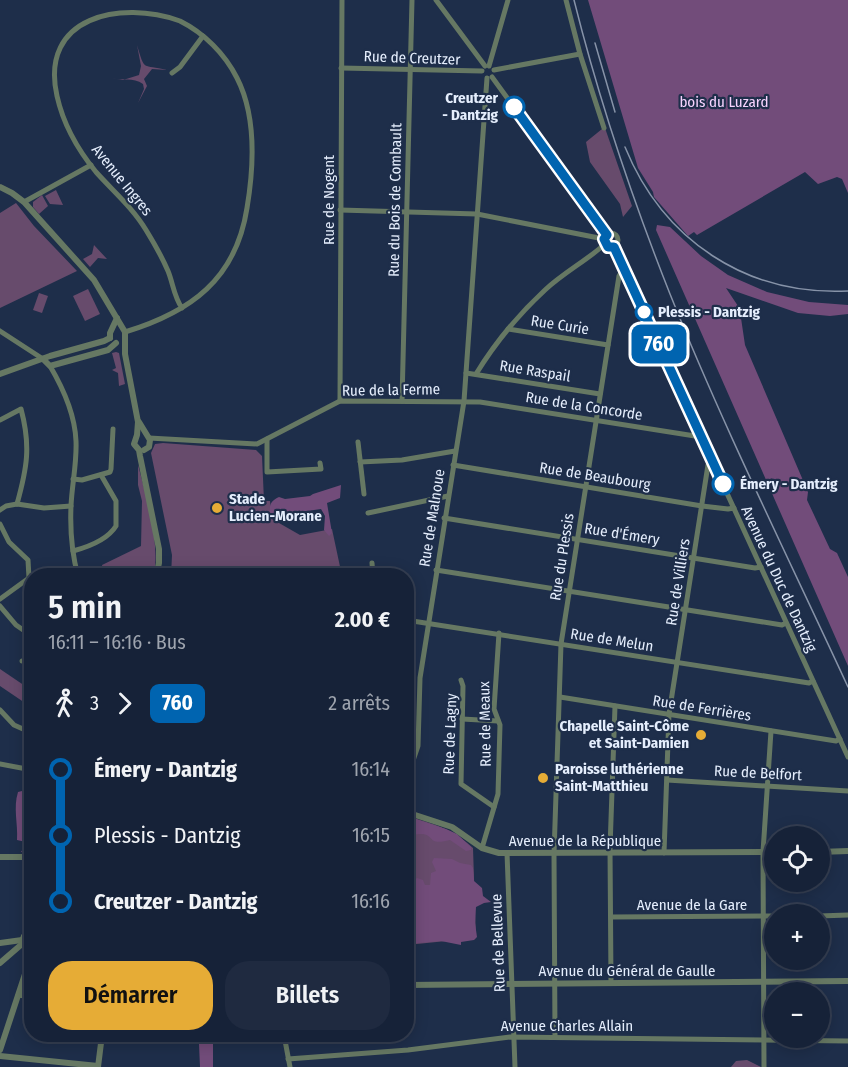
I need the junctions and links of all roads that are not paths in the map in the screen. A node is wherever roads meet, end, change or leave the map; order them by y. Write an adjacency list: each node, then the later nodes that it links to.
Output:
1 (342, 0): 8 (street, Rue de Nogent)
2 (412, 0): 10 (street, Rue du Bois de Combault)
3 (435, 0): 9 (street)
4 (508, 0): 9 (street)
5 (566, 0): 7 (street)
6 (203, 36): 11 (street); 14 (street, Avenue Ingres); 24 (street, Avenue Ingres)
7 (580, 54): 9 (street, Rue de Creutzer); 13 (street)
8 (341, 68): 10 (street, Rue de Creutzer); 17 (street, Rue de Nogent)
9 (487, 68): 10 (street, Rue de Creutzer); 12 (street); 12 (street)
10 (410, 70): 18 (street, Rue du Bois de Combault)
11 (171, 73)
12 (490, 78): 19 (street); 20 (street)
13 (604, 128)
14 (91, 165): 16 (street); 23 (street, Avenue Ingres)
15 (0, 187): 16 (street)
16 (24, 202): 28 (street)
17 (340, 210): 18 (street); 40 (street, Rue de Nogent)
18 (406, 210): 19 (street); 41 (street, Rue du Bois de Combault)
19 (477, 214): 20 (street); 36 (street)
20 (605, 239): 21 (street); 21 (street); 26 (street)
21 (614, 247): 22 (street, Avenue du Duc de Dantzig)
22 (624, 268): 30 (street, Rue du Plessis); 46 (street, Avenue du Duc de Dantzig)
23 (176, 299): 24 (street, Avenue Ingres); 25 (street, Avenue Ingres)
24 (182, 309): 25 (street, Avenue Ingres)
25 (173, 313): 28 (street, Avenue Ingres)
26 (508, 329): 30 (street, Rue Curie); 38 (street)
27 (0, 331): 34 (street)
28 (119, 336): 29 (street); 32 (street); 47 (street)
29 (99, 343): 31 (street); 32 (street)
30 (608, 345): 39 (street, Rue du Plessis)
31 (78, 349): 33 (street); 34 (street)
32 (105, 351): 33 (street)
33 (80, 357): 35 (street)
34 (43, 359): 35 (street); 37 (street)
35 (50, 366): 59 (street)
36 (466, 373): 38 (street, Rue Raspail); 42 (street)
37 (0, 374)
38 (477, 374): 39 (street, Rue Raspail)
39 (600, 394): 44 (street, Rue du Plessis)
40 (340, 401): 41 (street, Rue de la Ferme); 48 (street, Rue de la Ferme)
41 (402, 401): 42 (street, Rue de la Ferme)
42 (465, 401): 44 (street, Rue de la Concorde); 52 (street, Rue de Malnoue)
43 (0, 420): 63 (street)
44 (596, 420): 46 (street, Rue de la Concorde); 60 (street, Rue du Plessis)
45 (113, 429): 58 (street)
46 (700, 434): 54 (street, Avenue du Duc de Dantzig)
47 (144, 436): 50 (street, Rue de la Ferme); 51 (street); 51 (street)
48 (267, 439): 50 (street, Rue de la Ferme); 53 (street)
49 (358, 442): 55 (street)
50 (256, 444): 53 (street)
51 (141, 450): 78 (street)
52 (455, 451): 55 (street); 57 (street, Rue de Malnoue)
53 (267, 456): 56 (street)
54 (711, 459): 65 (street, Rue de Villiers); 66 (street, Avenue du Duc de Dantzig)
55 (360, 462): 61 (street)
56 (320, 463)
57 (453, 465): 60 (street, Rue de Beaubourg); 62 (street, Rue de Malnoue)
58 (101, 475): 59 (street); 72 (street)
59 (73, 479): 64 (street)
60 (585, 487): 65 (street, Rue de Beaubourg); 71 (street, Rue du Plessis)
61 (364, 494)
62 (448, 496): 68 (street); 69 (street, Rue de Malnoue)
63 (17, 504): 64 (street); 67 (street)
64 (71, 506): 72 (street)
65 (702, 506): 66 (street, Rue de Beaubourg); 73 (street, Rue de Villiers)
66 (734, 508): 75 (street, Avenue du Duc de Dantzig)
67 (0, 510)
68 (368, 513)
69 (444, 518): 71 (street, Rue d'Émery); 80 (street, Rue de Malnoue)
70 (0, 524): 76 (street)
71 (577, 539): 73 (street, Rue d'Émery); 82 (street, Rue du Plessis)
72 (73, 551): 77 (street)
73 (694, 558): 75 (street, Rue d'Émery); 85 (street, Rue de Villiers)
74 (372, 563): 79 (street)
75 (761, 567): 88 (street, Avenue du Duc de Dantzig)
76 (29, 568)
77 (76, 568)
78 (159, 568)
79 (372, 568)
80 (436, 570): 82 (street); 87 (street, Rue de Malnoue)
81 (24, 583): 83 (street)
82 (569, 591): 85 (street); 91 (street, Rue du Plessis)
83 (0, 599)
84 (0, 606): 89 (street)
85 (686, 610): 88 (street); 92 (street, Rue de Villiers)
86 (414, 621): 87 (street, Rue de Melun)
87 (428, 623): 90 (street, Rue de Melun); 105 (street, Rue de Malnoue)
88 (786, 623): 94 (street, Avenue du Duc de Dantzig)
89 (24, 630)
90 (499, 633): 91 (street, Rue de Melun); 100 (street, Rue de Meaux)
91 (561, 644): 92 (street, Rue de Melun); 95 (street, Rue du Plessis)
92 (677, 662): 94 (street, Rue de Melun); 98 (street, Rue de Villiers)
93 (461, 680): 99 (street, Rue de Lagny)
94 (813, 681): 103 (street, Avenue du Duc de Dantzig)
95 (560, 697): 96 (street, Rue de Ferrières); 121 (street, Rue du Plessis)
96 (615, 706): 98 (street, Rue de Ferrières); 119 (street)
97 (0, 710): 101 (street)
98 (669, 714): 102 (street, Rue de Ferrières); 108 (street, Rue de Villiers)
99 (462, 719): 100 (street); 111 (street, Rue de Lagny)
100 (498, 720): 111 (street, Rue de Meaux)
101 (24, 729)
102 (771, 731): 103 (street, Rue de Ferrières); 109 (street)
103 (840, 739): 104 (street, Avenue du Duc de Dantzig)
104 (848, 757)
105 (414, 758)
106 (0, 765): 107 (street)
107 (24, 769)
108 (667, 780): 109 (street, Rue de Belfort); 120 (street, Rue de Villiers)
109 (768, 786): 110 (street, Rue de Belfort); 113 (street)
110 (848, 791)
111 (494, 807): 114 (street, Rue de Meaux)
112 (414, 815): 114 (street, Avenue de la République)
113 (766, 826)
114 (482, 848): 118 (street, Avenue de la République)
115 (848, 851): 117 (street)
116 (764, 852): 120 (street, Avenue de la République)
117 (830, 852)
118 (507, 853): 121 (street, Avenue de la République); 137 (street, Rue de Bellevue)
119 (610, 853): 120 (street, Avenue de la République); 121 (street, Avenue de la République); 127 (street)
120 (664, 853)
121 (554, 854): 138 (street, Rue du Plessis)
122 (0, 857): 123 (street)
123 (24, 857)
124 (848, 915): 126 (street)
125 (764, 916): 127 (street, Avenue de la Gare)
126 (830, 916)
127 (611, 917): 139 (street)
128 (24, 936): 129 (street)
129 (22, 942): 130 (street); 131 (street); 132 (street)
130 (0, 943)
131 (24, 944)
132 (0, 963)
133 (764, 970): 136 (street)
134 (24, 977): 141 (street)
135 (848, 981): 136 (street, Avenue du Général de Gaulle)
136 (764, 982): 139 (street, Avenue du Général de Gaulle); 145 (street)
137 (512, 983): 138 (street, Avenue du Général de Gaulle); 140 (street, Avenue du Général de Gaulle); 143 (street, Rue de Bellevue)
138 (555, 983): 139 (street, Avenue du Général de Gaulle); 144 (street, Rue du Plessis)
139 (611, 983)
140 (414, 985)
141 (18, 995): 142 (street); 149 (street)
142 (24, 996)
143 (514, 1037): 144 (street, Avenue Charles Allain); 151 (street, Avenue Charles Allain); 154 (street, Rue de Bellevue)
144 (555, 1037): 145 (street, Avenue Charles Allain)
145 (763, 1039): 146 (street, Avenue Charles Allain); 155 (street)
146 (848, 1041)
147 (101, 1042): 152 (street)
148 (285, 1042): 151 (street)
149 (0, 1050)
150 (0, 1056): 152 (street)
151 (288, 1059): 153 (street)
152 (98, 1066)
153 (290, 1067)
154 (515, 1067)
155 (764, 1067)

